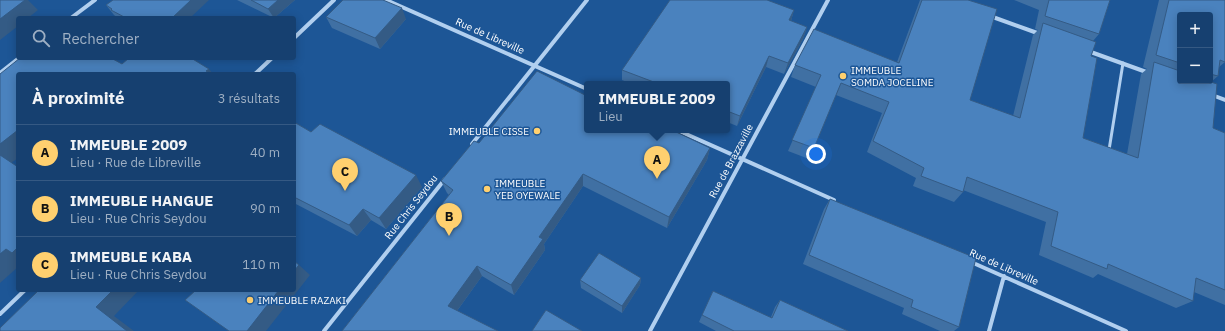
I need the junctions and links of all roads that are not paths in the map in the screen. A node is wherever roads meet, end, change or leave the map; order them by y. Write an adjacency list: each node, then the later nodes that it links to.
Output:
1 (95, 0): 7 (street)
2 (334, 0): 9 (street)
3 (386, 0): 14 (street, Rue de Libreville)
4 (587, 0): 14 (street)
5 (828, 0): 24 (street, Rue de Brazzaville)
6 (982, 13): 8 (street)
7 (74, 16)
8 (1041, 34)
9 (296, 36)
10 (1086, 50): 13 (street)
11 (16, 60): 16 (street)
12 (270, 60): 15 (street)
13 (1123, 64): 17 (street); 23 (lane)
14 (535, 66): 18 (street, Rue de Libreville); 22 (street)
15 (257, 72)
16 (0, 73)
17 (1152, 74)
18 (584, 88)
19 (1210, 94): 20 (street)
20 (1225, 100)
21 (684, 133): 24 (street)
22 (471, 146)
23 (1109, 152)
24 (742, 160): 26 (street); 32 (street, Rue de Brazzaville)
25 (447, 177): 31 (street, Rue Chris Seydou)
26 (837, 202)
27 (967, 260): 28 (street, Rue de Libreville)
28 (1004, 276): 33 (street); 34 (street, Rue de Libreville)
29 (23, 292): 30 (street)
30 (0, 314)
31 (324, 331)
32 (650, 331)
33 (989, 331)
34 (1126, 331)

